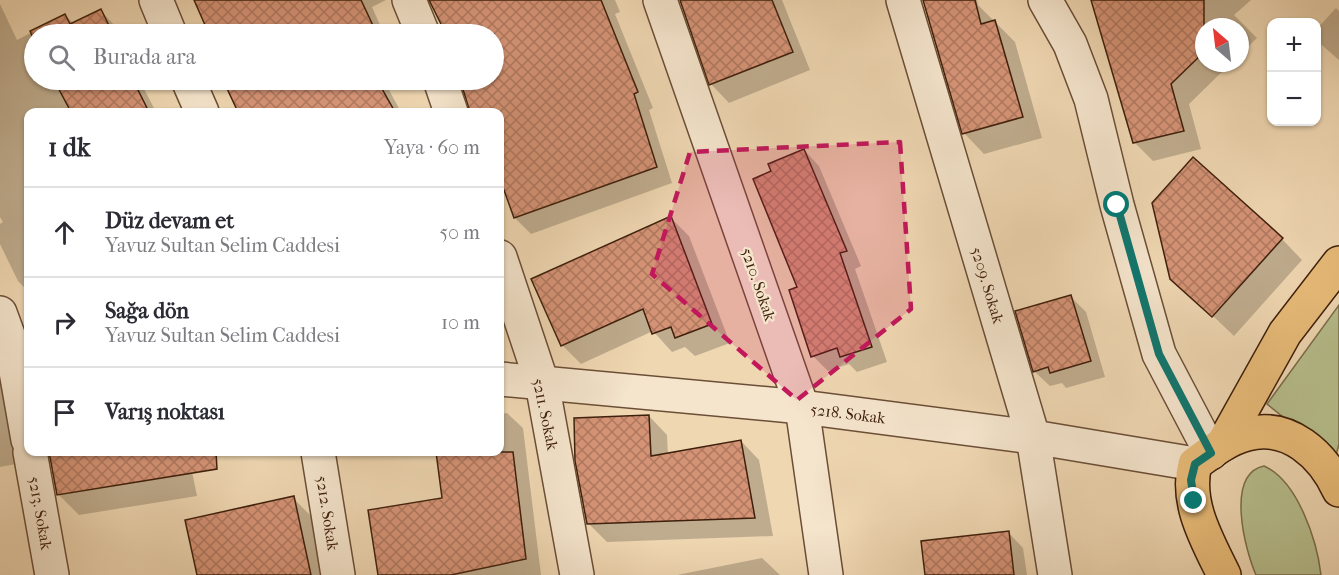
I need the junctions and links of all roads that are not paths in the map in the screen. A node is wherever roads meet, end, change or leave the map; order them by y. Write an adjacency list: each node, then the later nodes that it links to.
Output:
1 (156, 0): 6 (street)
2 (409, 0): 7 (street)
3 (660, 0): 18 (street, 5210. Sokak)
4 (903, 0): 20 (street, 5209. Sokak)
5 (1045, 0): 21 (street)
6 (166, 24)
7 (419, 24)
8 (192, 90): 10 (street)
9 (443, 90): 11 (street)
10 (200, 108)
11 (450, 108)
12 (1339, 263): 21 (main road)
13 (504, 269): 17 (street, 5211. Sokak)
14 (0, 313): 15 (street)
15 (13, 343): 19 (street)
16 (504, 379): 17 (street, 5218. Sokak)
17 (542, 383): 18 (street, 5218. Sokak); 27 (street, 5211. Sokak)
18 (802, 407): 20 (street, 5218. Sokak); 28 (street, 5210. Sokak)
19 (24, 415)
20 (1033, 437): 21 (street, 5218. Sokak); 29 (street, 5209. Sokak)
21 (1209, 454): 24 (main road); 30 (main road)
22 (31, 456): 25 (street, 5213. Sokak)
23 (319, 456): 26 (street, 5212. Sokak)
24 (1339, 490)
25 (52, 575)
26 (338, 575)
27 (577, 575)
28 (826, 575)
29 (1055, 575)
30 (1224, 575)

